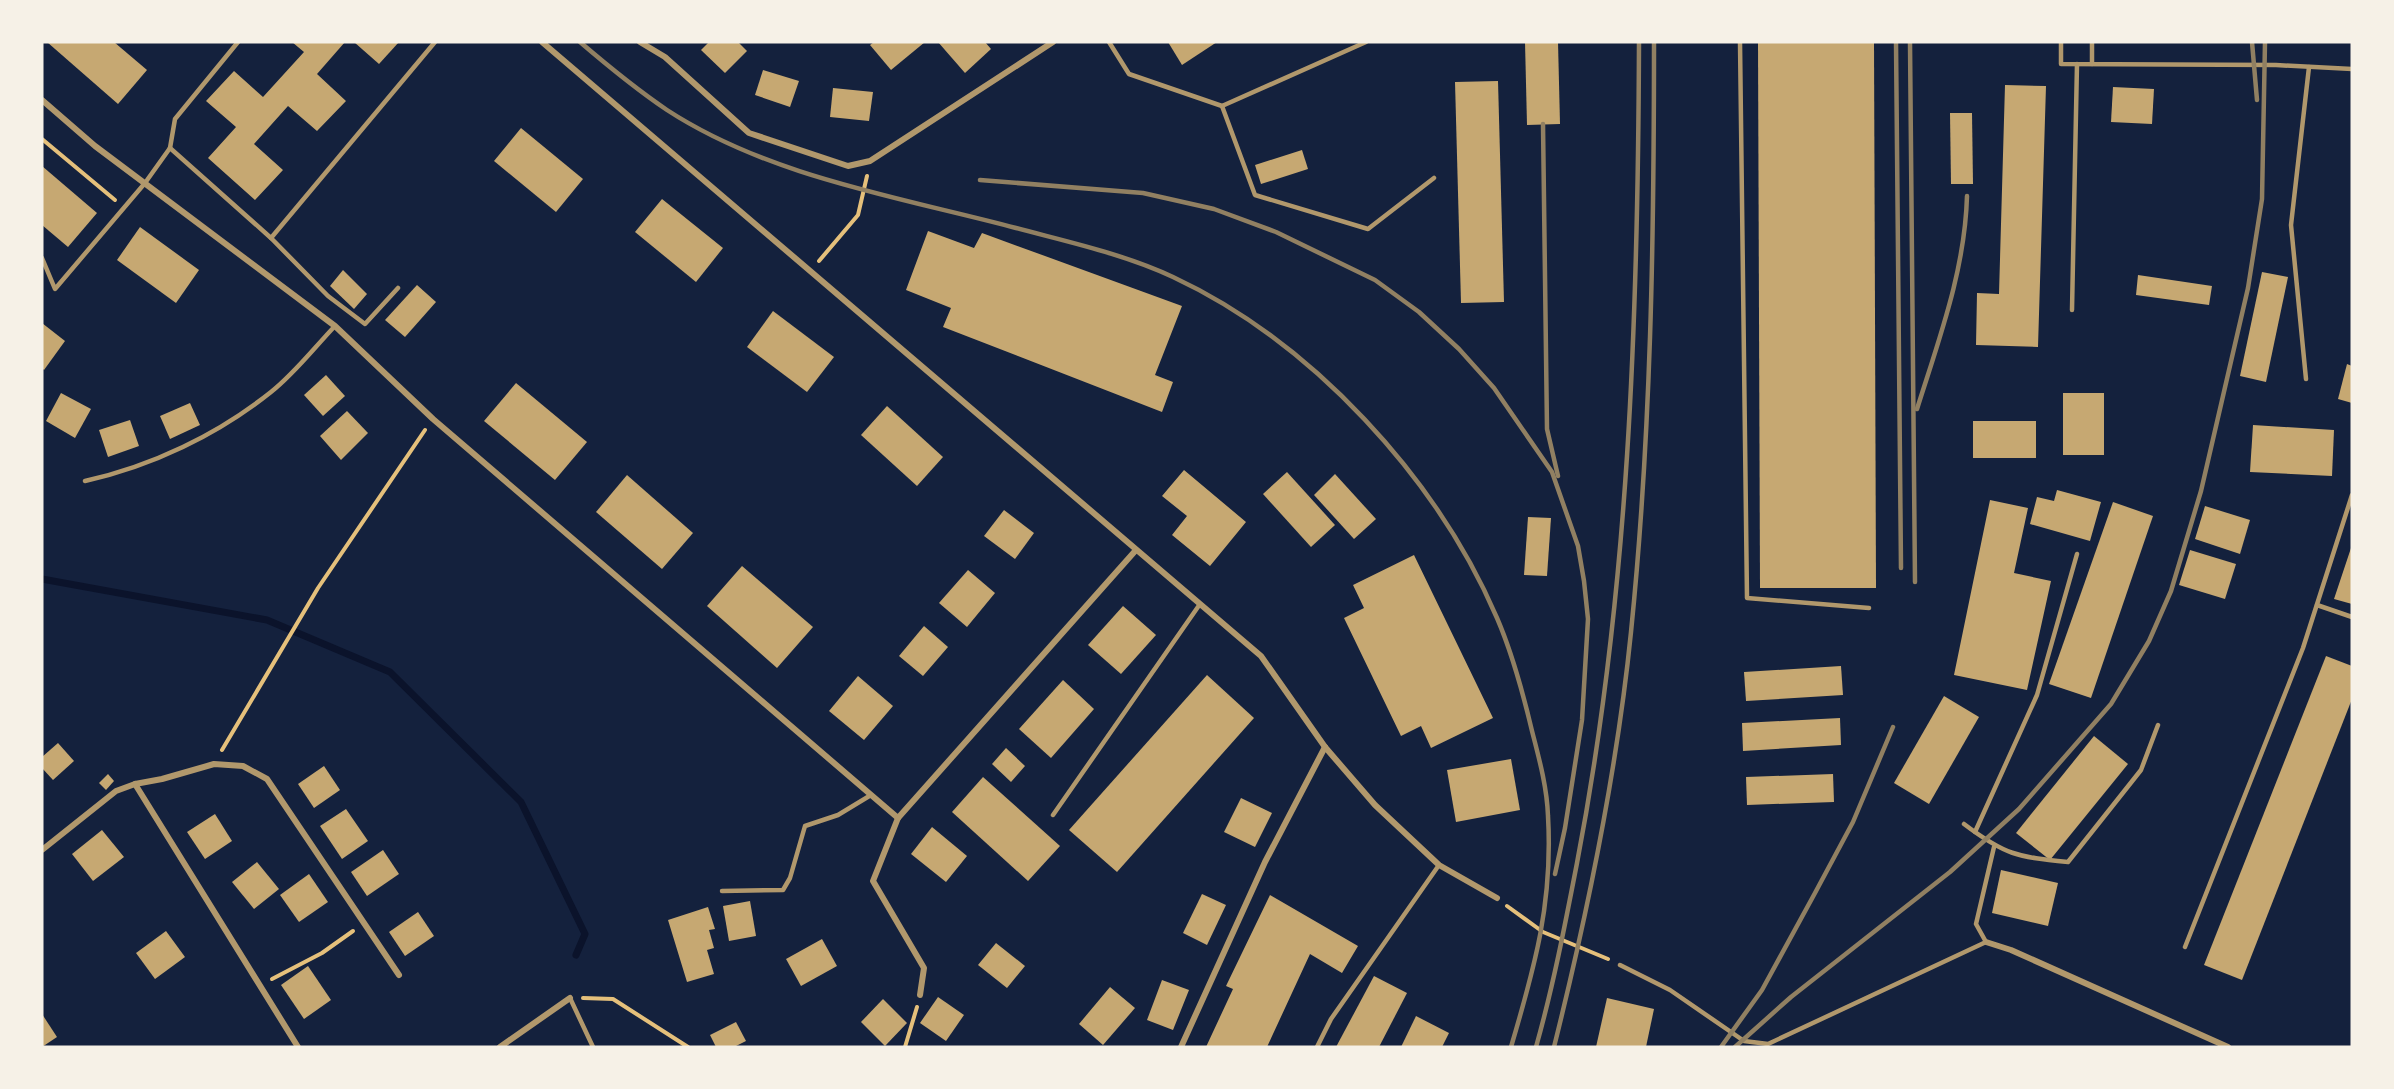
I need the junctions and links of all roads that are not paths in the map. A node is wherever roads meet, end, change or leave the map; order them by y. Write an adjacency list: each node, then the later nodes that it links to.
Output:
1 (238, 42): 17 (lane)
2 (435, 42): 20 (lane)
3 (542, 42): 28 (street)
4 (640, 42): 5 (street)
5 (1053, 42)
6 (1109, 42): 16 (lane)
7 (1366, 42): 16 (lane)
8 (1740, 42): 32 (lane)
9 (2061, 42): 11 (lane)
10 (2092, 42): 12 (lane)
11 (2077, 64): 12 (lane); 23 (lane)
12 (2092, 64): 13 (lane)
13 (2309, 67): 14 (lane); 25 (lane)
14 (2352, 69)
15 (42, 100): 19 (street)
16 (1222, 106): 18 (lane)
17 (170, 148): 19 (lane); 20 (lane)
18 (1434, 178)
19 (145, 183): 21 (lane); 24 (street)
20 (271, 238): 22 (lane)
21 (42, 258)
22 (398, 288)
23 (2072, 310)
24 (335, 326): 26 (lane); 37 (street)
25 (2306, 379)
26 (85, 481)
27 (2352, 495): 31 (lane)
28 (1136, 550): 30 (street); 39 (street)
29 (2077, 554): 41 (lane)
30 (1200, 604): 35 (street); 38 (lane)
31 (2317, 605): 33 (lane); 48 (lane)
32 (1869, 608)
33 (2352, 616)
34 (2158, 725): 42 (lane)
35 (1325, 747): 44 (street); 56 (street)
36 (135, 784): 43 (street); 50 (street); 53 (street)
37 (871, 795): 39 (street); 45 (lane)
38 (1053, 815)
39 (898, 818): 51 (street)
40 (1964, 824): 41 (lane)
41 (1974, 832): 42 (lane)
42 (1994, 847): 47 (lane)
43 (42, 850)
44 (1439, 865): 46 (street); 57 (lane)
45 (722, 891)
46 (1497, 898)
47 (1986, 942): 49 (lane); 58 (street)
48 (2185, 947)
49 (1620, 965)
50 (399, 975)
51 (920, 995)
52 (570, 998): 54 (street); 55 (lane)
53 (298, 1047)
54 (500, 1047)
55 (593, 1047)
56 (1181, 1047)
57 (1317, 1047)
58 (2228, 1047)

